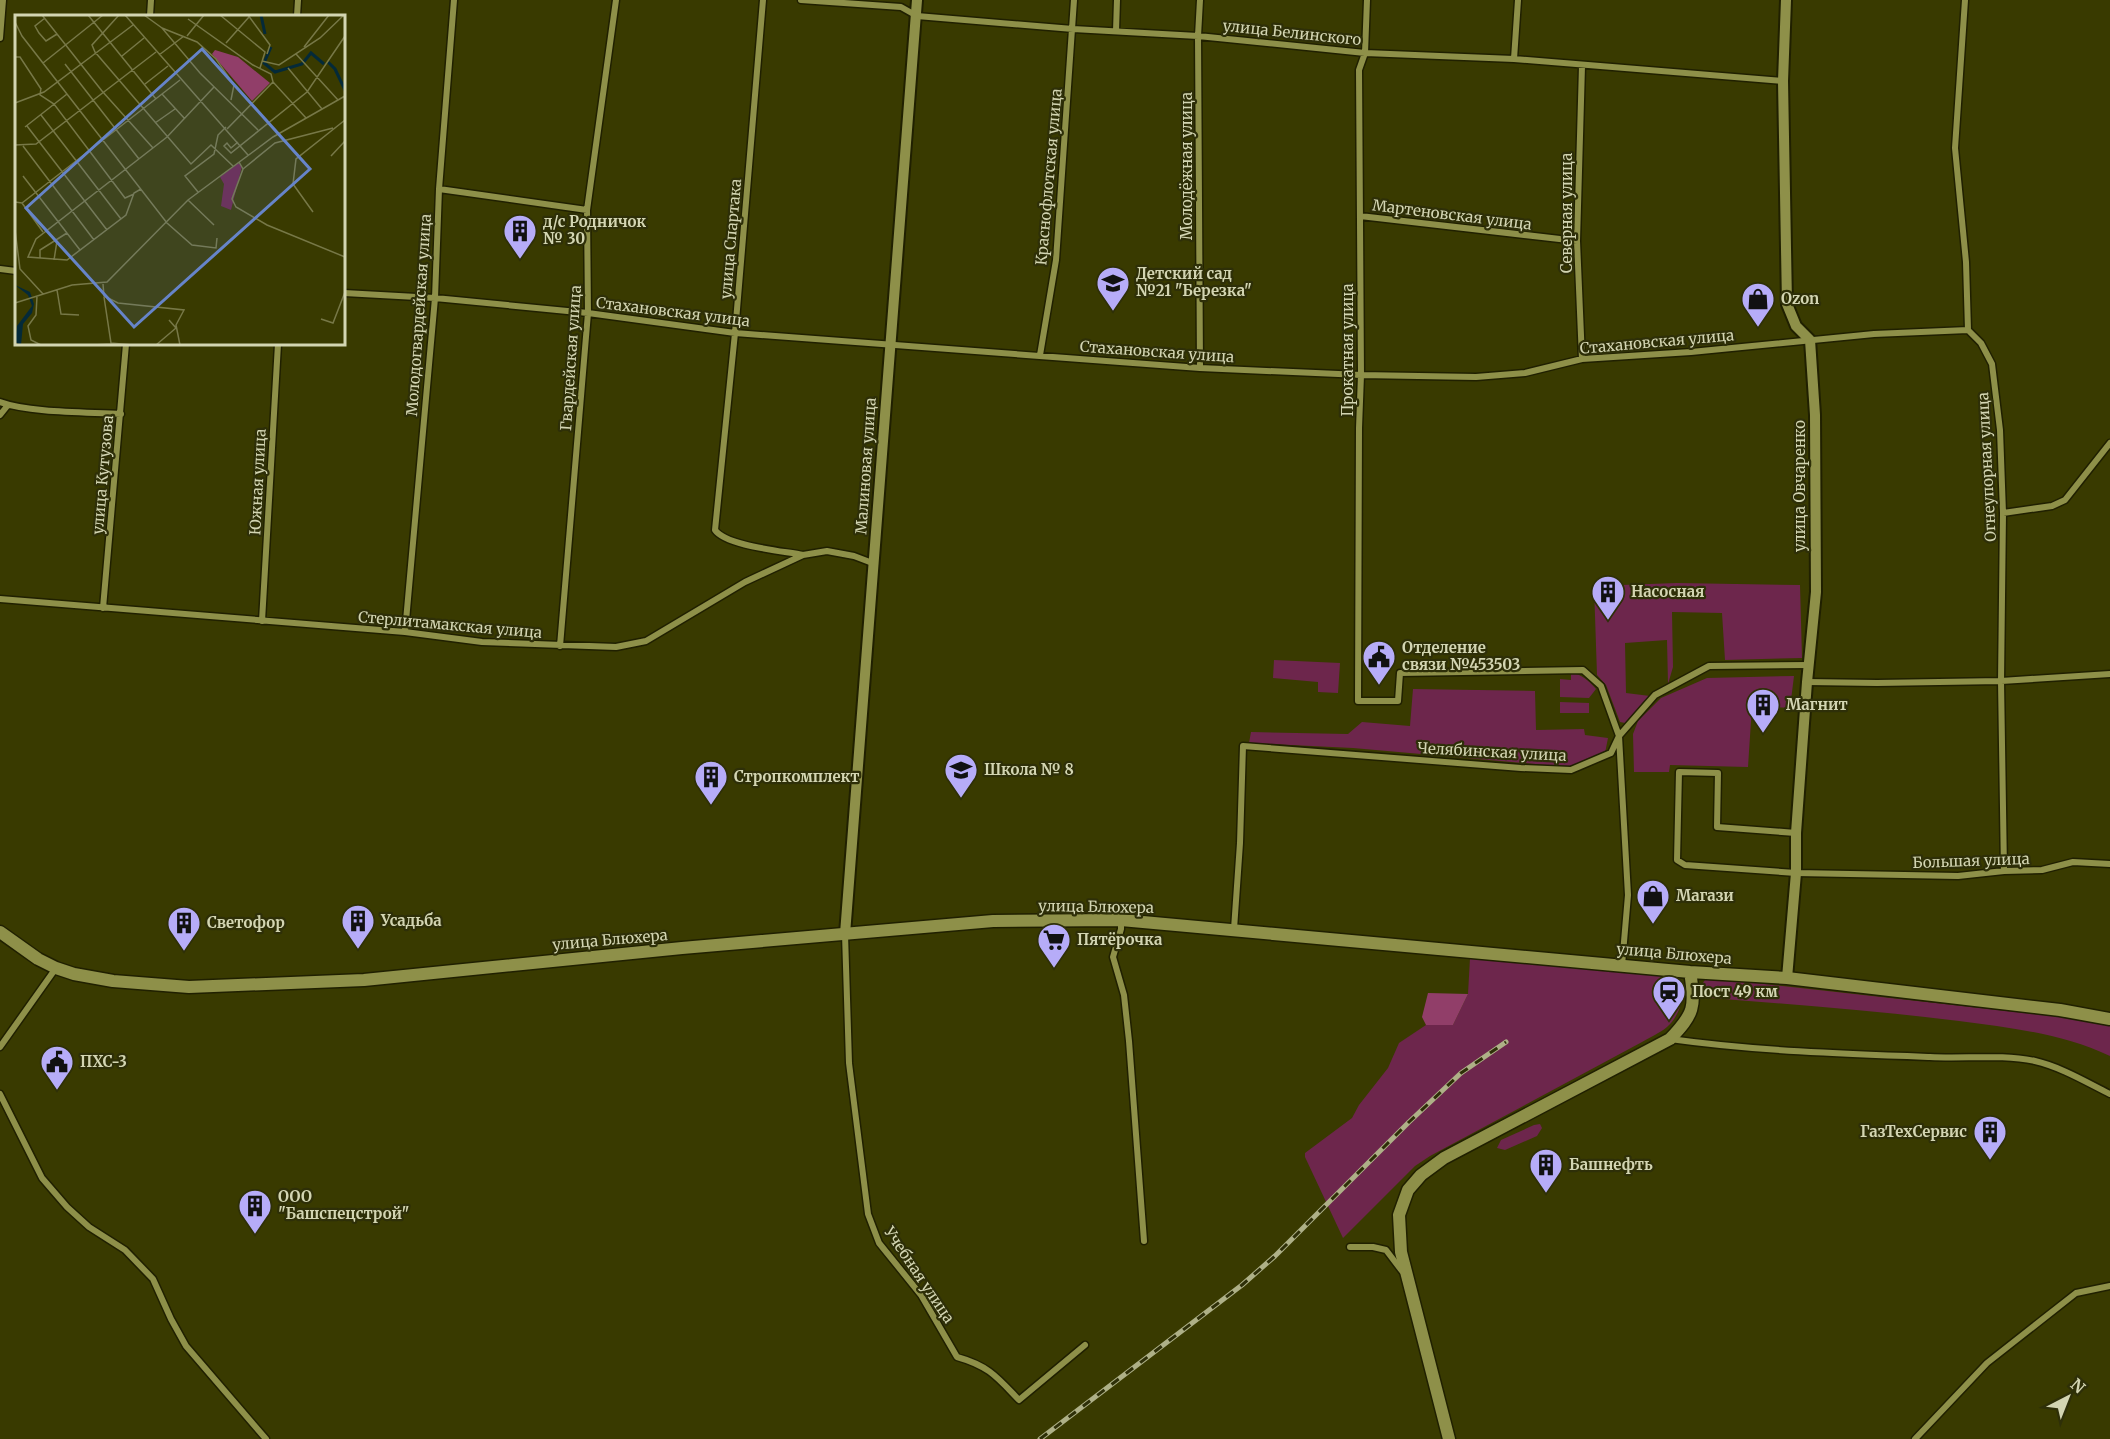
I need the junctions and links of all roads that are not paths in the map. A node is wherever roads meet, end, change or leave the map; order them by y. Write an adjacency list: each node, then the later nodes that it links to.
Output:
1 (3, 0): 22 (street)
2 (151, 0): 16 (street)
3 (298, 0): 17 (street)
4 (454, 0): 27 (street, Молодогвардейская улица)
5 (616, 0): 28 (street, Гвардейская улица)
6 (763, 0): 37 (street, улица Спартака)
7 (801, 0): 18 (street, улица Белинского)
8 (917, 0): 18 (street, Малиновая улица)
9 (1074, 0): 19 (street, Краснофлотская улица)
10 (1117, 0): 20 (street)
11 (1200, 0): 21 (street, Молодёжная улица)
12 (1367, 0): 23 (street, Прокатная улица)
13 (1518, 0): 24 (street)
14 (1786, 0): 26 (street)
15 (1965, 0): 36 (street)
16 (150, 15)
17 (297, 15)
18 (917, 16): 19 (street, улица Белинского); 41 (street, Малиновая улица)
19 (1073, 29): 20 (street, улица Белинского); 42 (street, Краснофлотская улица)
20 (1116, 31): 21 (street, улица Белинского)
21 (1198, 36): 23 (street, улица Белинского); 44 (street, Молодёжная улица)
22 (0, 38)
23 (1365, 53): 24 (street, улица Белинского); 29 (street, Прокатная улица)
24 (1514, 59): 25 (street, улица Белинского)
25 (1582, 66): 26 (street, улица Белинского); 30 (street, Северная улица)
26 (1783, 81): 38 (street)
27 (439, 189): 28 (street); 34 (street, Молодогвардейская улица)
28 (587, 210): 35 (street, Гвардейская улица)
29 (1360, 216): 30 (street, Мартеновская улица); 45 (street, Прокатная улица)
30 (1576, 241): 43 (street, Северная улица)
31 (0, 269): 32 (street)
32 (15, 271)
33 (345, 294): 34 (street, Стахановская улица)
34 (435, 298): 35 (street, Стахановская улица); 57 (street, Молодогвардейская улица)
35 (588, 313): 37 (street, Стахановская улица); 58 (street, Гвардейская улица)
36 (1968, 330): 38 (street, Стахановская улица); 51 (street, Огнеупорная улица)
37 (735, 333): 41 (street, Стахановская улица); 52 (street, улица Спартака)
38 (1810, 340): 43 (street, Стахановская улица); 59 (street, улица Овчаренко)
39 (126, 345): 48 (street, улица Кутузова)
40 (278, 345): 56 (street, Южная улица)
41 (890, 345): 42 (street, Стахановская улица); 53 (street, Малиновая улица)
42 (1040, 355): 44 (street, Стахановская улица)
43 (1582, 359): 45 (street, Стахановская улица)
44 (1200, 368): 45 (street, Стахановская улица)
45 (1361, 375): 63 (street, Прокатная улица)
46 (0, 402): 47 (street)
47 (8, 405): 48 (street); 49 (street)
48 (121, 414): 55 (street, улица Кутузова)
49 (0, 415)
50 (2110, 443): 51 (street)
51 (2003, 513): 61 (street, Огнеупорная улица)
52 (803, 555): 53 (street, Стерлитамакская улица); 58 (street, Стерлитамакская улица)
53 (874, 564): 71 (street, Малиновая улица)
54 (0, 599): 55 (street, Стерлитамакская улица)
55 (103, 608): 56 (street, Стерлитамакская улица)
56 (262, 621): 57 (street, Стерлитамакская улица)
57 (405, 632): 58 (street, Стерлитамакская улица)
58 (560, 646)
59 (1809, 665): 62 (street, улица Овчаренко); 63 (street, Челябинская улица)
60 (2110, 674): 61 (street)
61 (2001, 681): 62 (street); 66 (street, Огнеупорная улица)
62 (1807, 682): 64 (street, улица Овчаренко)
63 (1619, 736): 69 (street, Челябинская улица); 72 (street)
64 (1796, 833): 67 (street, улица Овчаренко); 67 (street, Большая улица)
65 (2110, 864): 66 (street, Большая улица)
66 (2004, 871): 67 (street, Большая улица)
67 (1796, 873): 75 (street, улица Овчаренко)
68 (1121, 920): 69 (main road, улица Блюхера); 71 (main road, улица Блюхера); 81 (street)
69 (1234, 929): 72 (main road, улица Блюхера)
70 (0, 932): 73 (main road, улица Блюхера)
71 (845, 934): 73 (main road, улица Блюхера); 85 (street, Учебная улица)
72 (1622, 965): 74 (main road, улица Блюхера)
73 (56, 968): 78 (street)
74 (1690, 972): 75 (main road, улица Блюхера); 77 (main road)
75 (1787, 978): 76 (main road, улица Блюхера)
76 (2110, 1019)
77 (1670, 1039): 80 (street); 83 (main road)
78 (0, 1047)
79 (0, 1094): 86 (street)
80 (2110, 1094)
81 (1144, 1241)
82 (1350, 1248): 83 (street)
83 (1407, 1278): 87 (main road)
84 (2110, 1286): 88 (street)
85 (1085, 1345)
86 (266, 1439)
87 (1449, 1439)
88 (1915, 1439)

